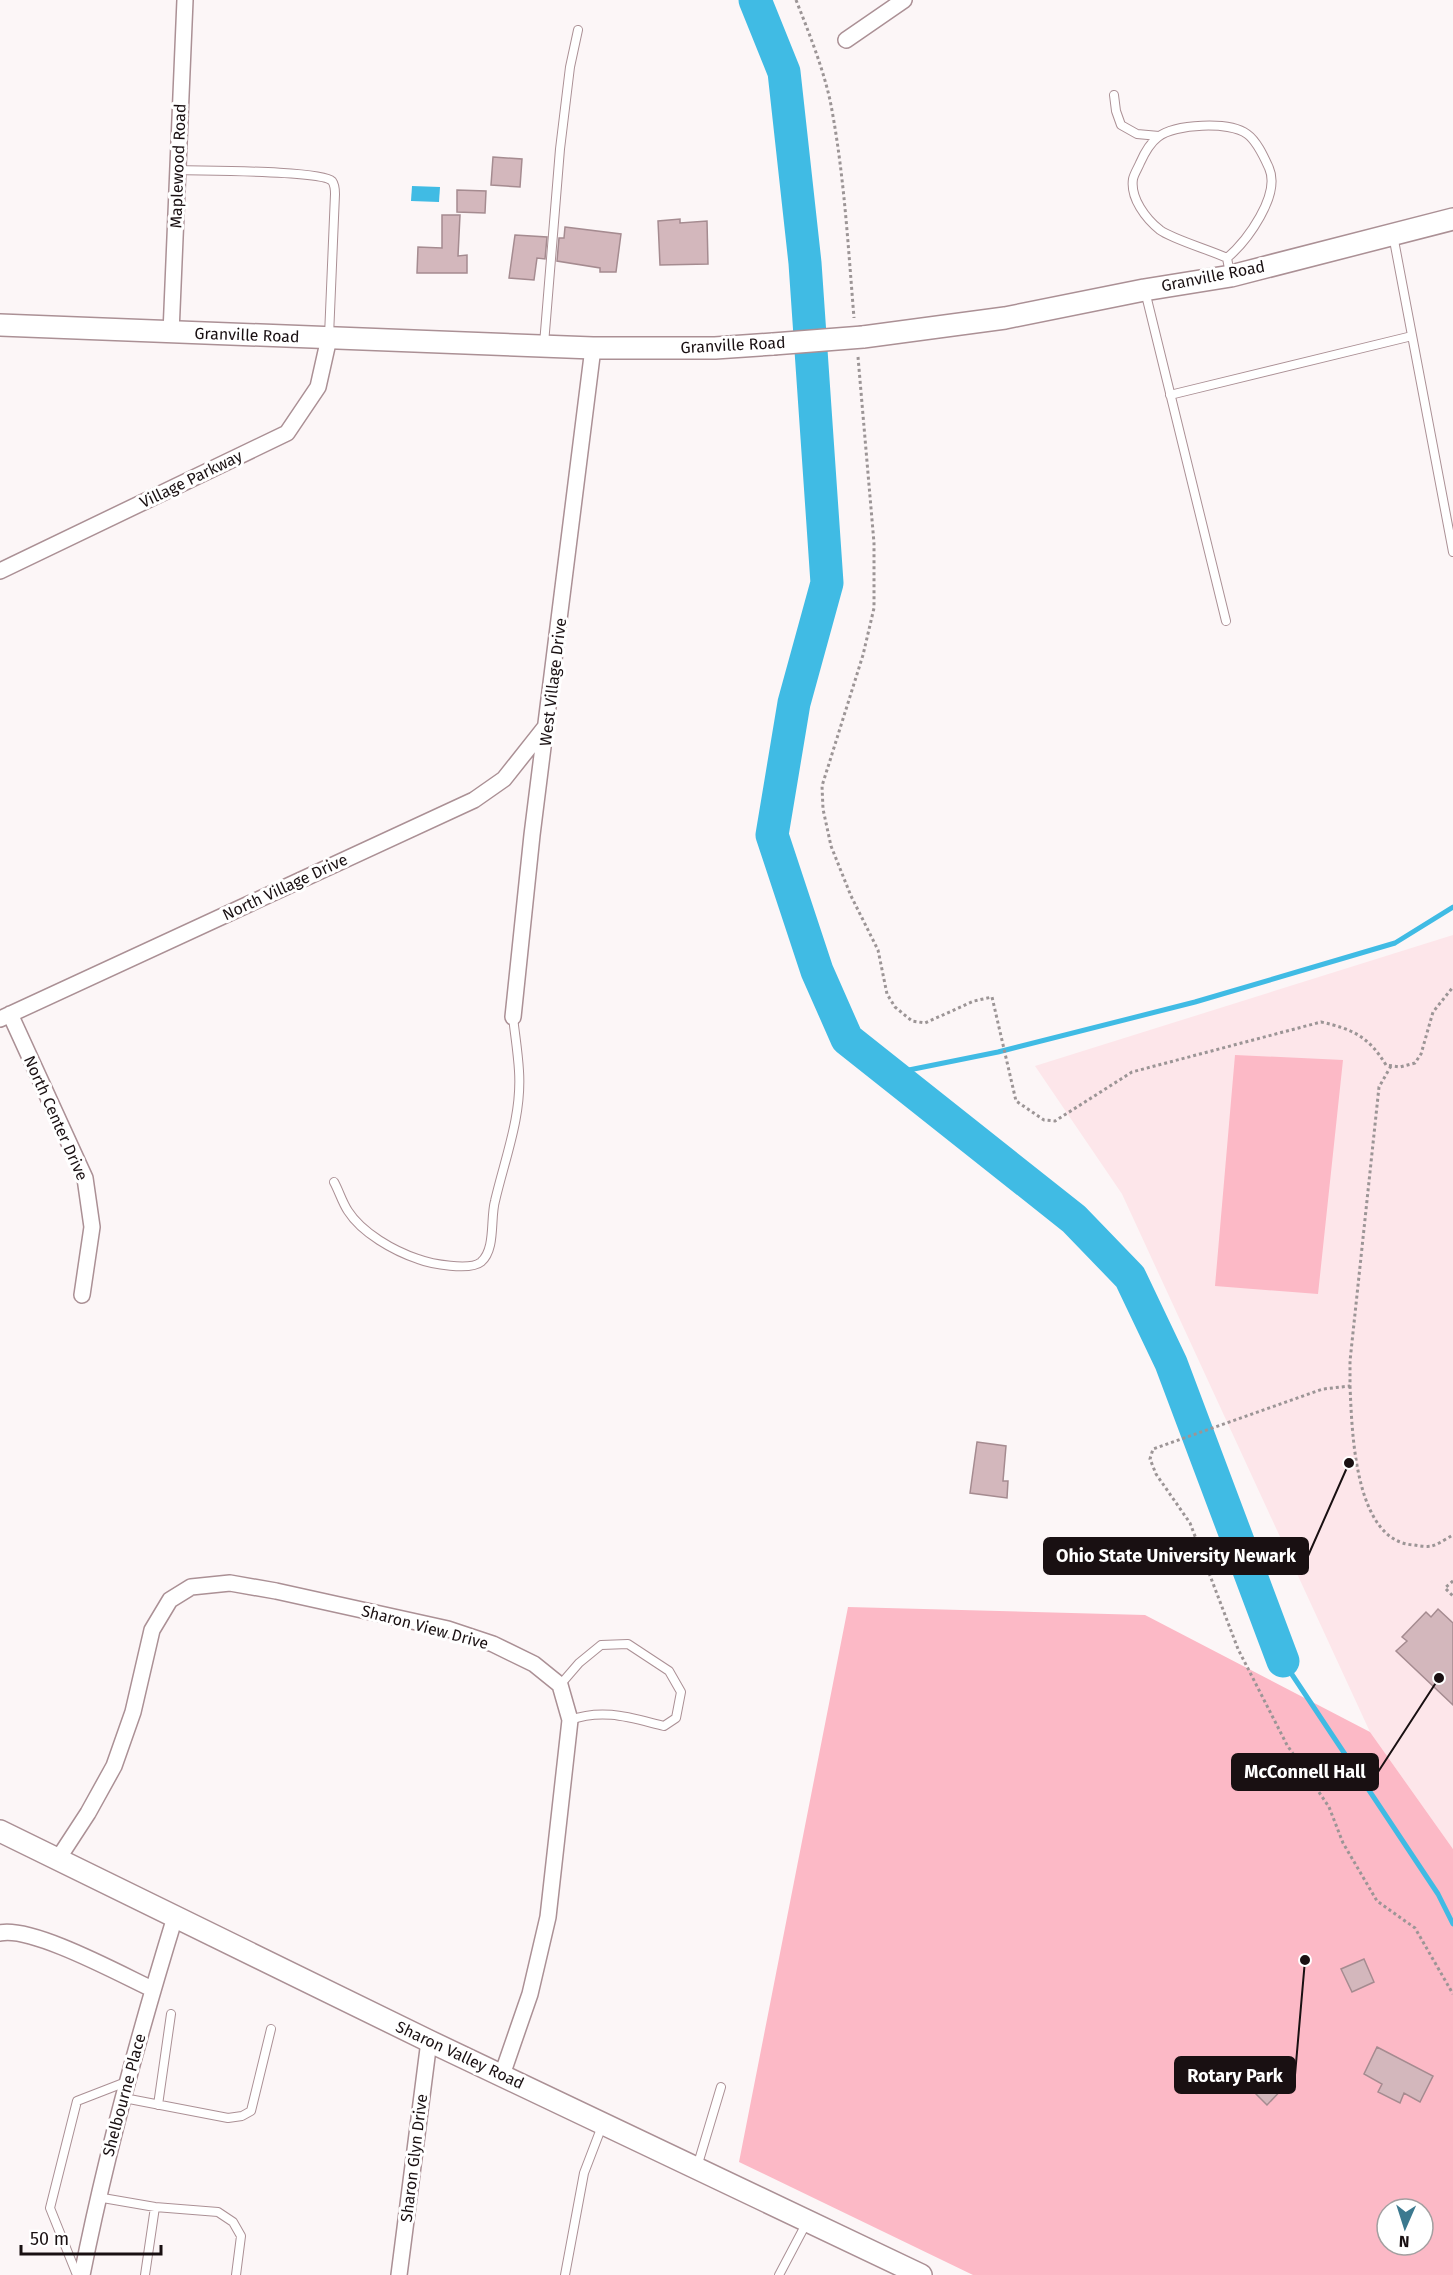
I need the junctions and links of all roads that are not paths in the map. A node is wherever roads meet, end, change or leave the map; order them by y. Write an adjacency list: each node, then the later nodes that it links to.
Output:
1 (185, 0): 7 (street, Maplewood Road)
2 (904, 0): 4 (street)
3 (578, 30): 16 (lane)
4 (846, 40)
5 (1114, 95): 6 (lane)
6 (1159, 136): 10 (lane); 10 (lane)
7 (178, 170): 13 (street, Maplewood Road); 15 (lane)
8 (1453, 219): 9 (street, Granville Road)
9 (1393, 233): 10 (street, Granville Road); 14 (lane)
10 (1229, 267): 11 (street, Granville Road)
11 (1144, 290): 17 (street, Granville Road, bridge); 18 (lane)
12 (0, 325): 13 (street, Granville Road)
13 (171, 333): 15 (street, Granville Road)
14 (1412, 336): 18 (lane); 19 (lane)
15 (329, 338): 16 (street, Granville Road); 20 (street, Village Parkway)
16 (544, 346): 17 (street, Granville Road)
17 (593, 348): 22 (street, West Village Drive)
18 (1170, 395): 21 (lane)
19 (1453, 552)
20 (0, 571)
21 (1226, 621)
22 (547, 724): 23 (street, North Village Drive); 24 (street, West Village Drive)
23 (5, 1017): 26 (street, North Center Drive)
24 (513, 1017): 25 (lane)
25 (334, 1182)
26 (82, 1295)
27 (560, 1685): 28 (street); 28 (lane); 30 (street, Sharon View Drive)
28 (570, 1720): 37 (street)
29 (0, 1831): 30 (street, Sharon Valley Road)
30 (58, 1859): 31 (street, Sharon Valley Road)
31 (175, 1917): 33 (street, Shelbourne Place); 36 (street, Sharon Valley Road)
32 (0, 1933): 33 (street)
33 (152, 1989): 38 (street, Shelbourne Place)
34 (171, 2014): 41 (lane)
35 (271, 2029): 41 (lane)
36 (429, 2041): 37 (street, Sharon Valley Road); 51 (street, Sharon Glyn Drive)
37 (502, 2075): 42 (street, Sharon Valley Road)
38 (128, 2082): 40 (street, Shelbourne Place); 47 (lane)
39 (721, 2087): 43 (lane)
40 (124, 2098): 41 (lane); 44 (street, Shelbourne Place)
41 (158, 2105)
42 (603, 2123): 43 (street, Sharon Valley Road); 52 (lane)
43 (696, 2168): 46 (street, Sharon Valley Road)
44 (97, 2197): 45 (lane); 48 (street, Shelbourne Place)
45 (155, 2207): 49 (lane); 50 (lane)
46 (808, 2220): 53 (lane); 54 (street, Sharon Valley Road)
47 (77, 2275)
48 (82, 2275)
49 (145, 2275)
50 (236, 2275)
51 (399, 2275)
52 (565, 2275)
53 (779, 2275)
54 (921, 2275)

